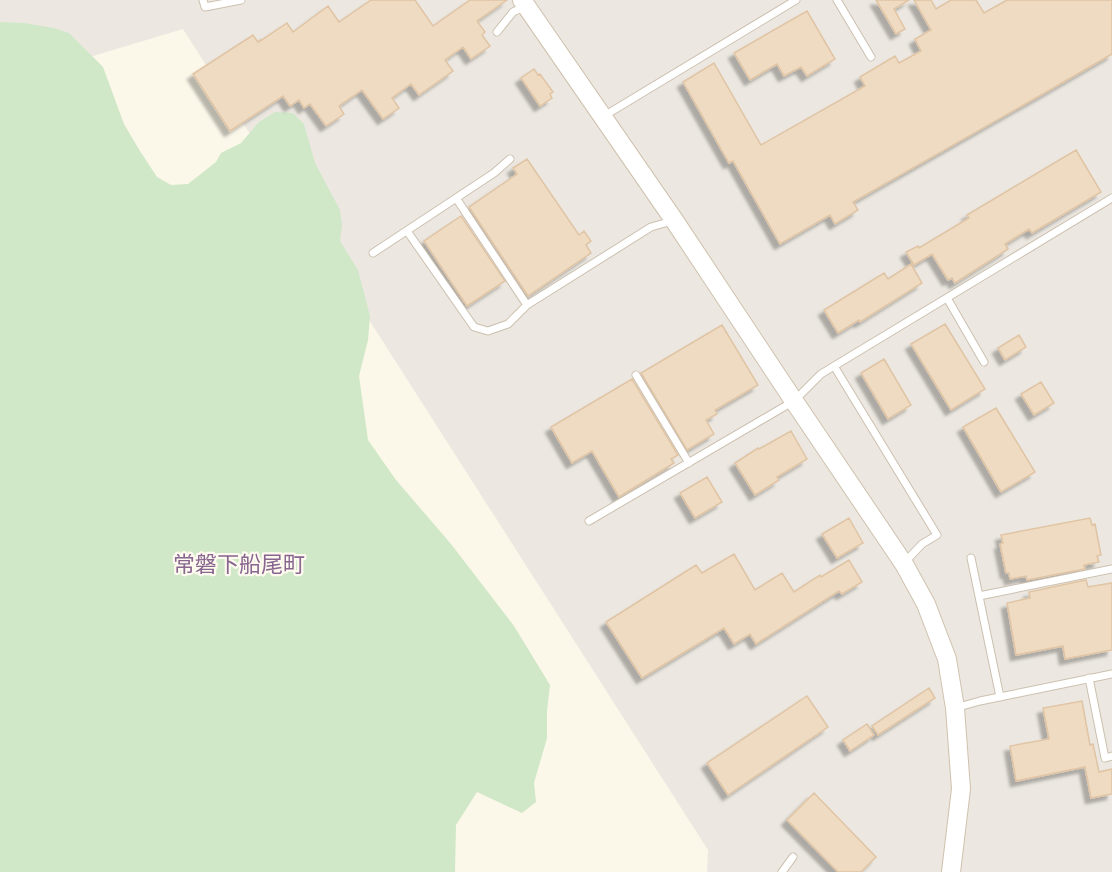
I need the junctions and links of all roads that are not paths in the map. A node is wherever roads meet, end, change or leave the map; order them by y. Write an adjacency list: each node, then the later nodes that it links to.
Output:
1 (203, 0): 2 (lane)
2 (241, 0)
3 (837, 0): 7 (lane)
4 (793, 1): 8 (lane)
5 (524, 3): 6 (lane); 8 (street)
6 (497, 32)
7 (871, 57)
8 (602, 117): 12 (street)
9 (510, 159): 10 (lane)
10 (456, 198): 13 (lane); 16 (lane)
11 (1112, 198): 15 (lane)
12 (674, 220): 16 (lane); 20 (street)
13 (406, 231): 14 (lane); 16 (lane)
14 (373, 252)
15 (947, 298): 17 (lane); 18 (lane)
16 (527, 305)
17 (984, 362)
18 (834, 366): 20 (lane); 24 (lane)
19 (636, 375): 21 (lane)
20 (794, 401): 21 (lane); 24 (street)
21 (688, 463): 22 (lane)
22 (590, 521)
23 (971, 558): 26 (lane)
24 (904, 564): 30 (street)
25 (1112, 568): 26 (lane)
26 (979, 596): 29 (lane)
27 (1112, 674): 28 (lane)
28 (1089, 678): 29 (lane); 31 (lane)
29 (1000, 697): 30 (lane)
30 (955, 708): 34 (street)
31 (1112, 756)
32 (793, 857): 33 (lane)
33 (782, 872)
34 (951, 872)

